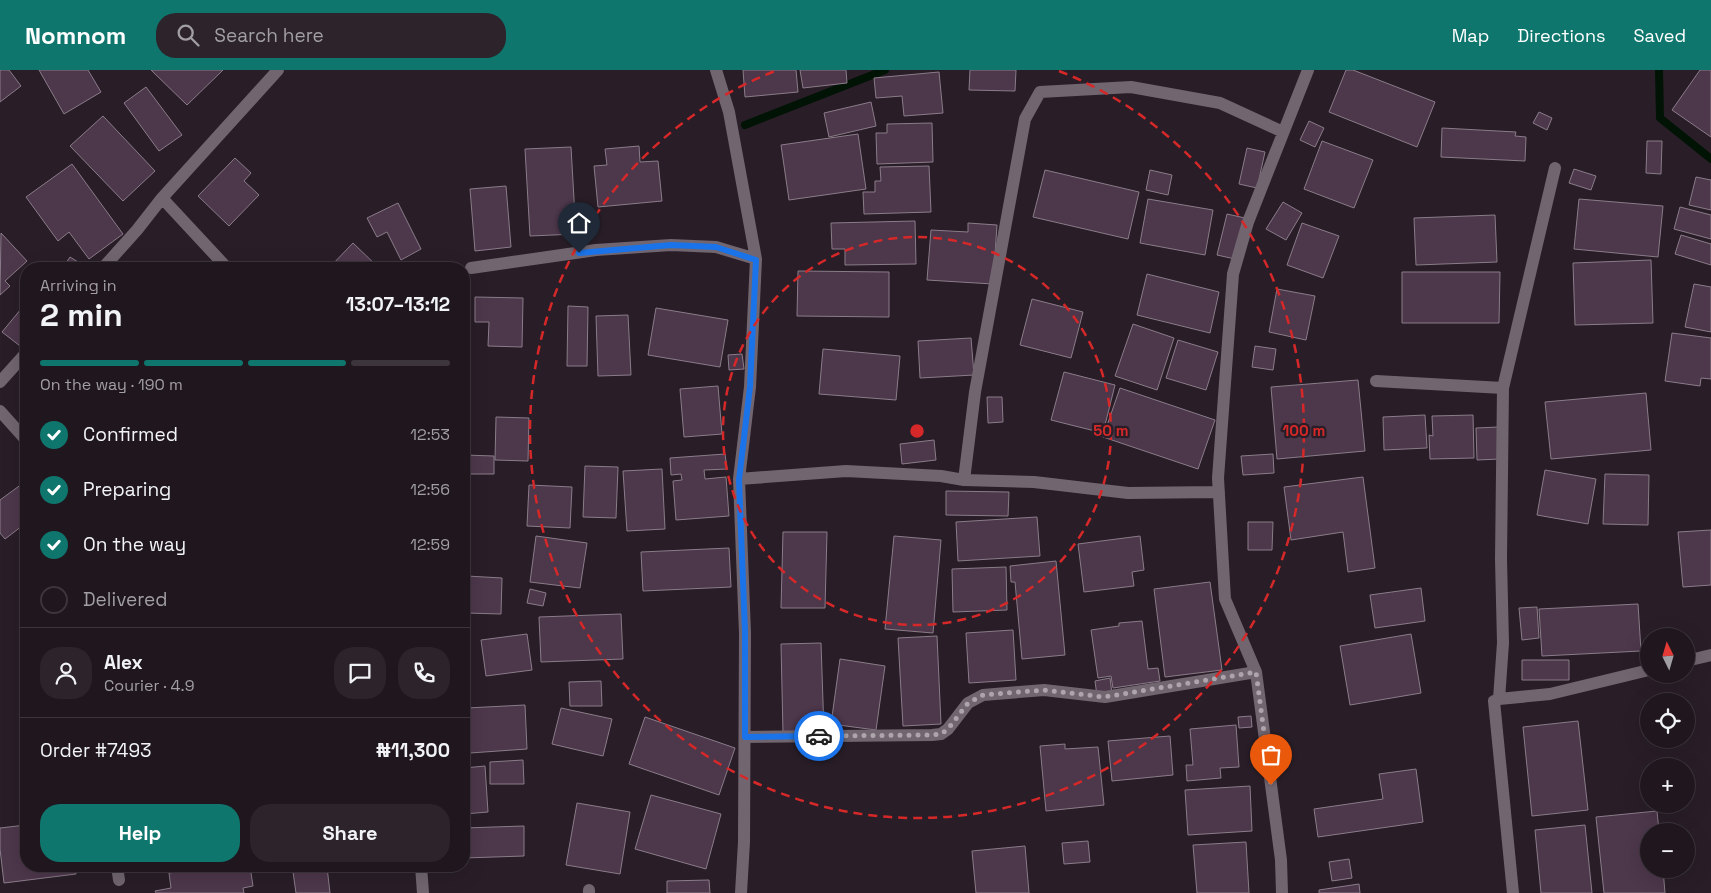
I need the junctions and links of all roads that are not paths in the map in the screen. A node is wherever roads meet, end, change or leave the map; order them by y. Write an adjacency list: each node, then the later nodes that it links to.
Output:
1 (278, 70): 6 (street)
2 (716, 70): 7 (street)
3 (1308, 70): 4 (street)
4 (1284, 132): 18 (street); 19 (street)
5 (1556, 168): 14 (street)
6 (162, 198): 8 (street); 9 (street)
7 (756, 260): 10 (street); 17 (street)
8 (108, 262)
9 (221, 262)
10 (471, 268)
11 (20, 360): 13 (street)
12 (1376, 381): 14 (street)
13 (0, 382)
14 (1503, 388): 24 (street)
15 (0, 411): 16 (street)
16 (20, 433)
17 (739, 480): 18 (street); 25 (street)
18 (964, 480): 19 (street)
19 (1219, 492): 22 (street)
20 (1711, 655): 21 (street)
21 (1695, 659)
22 (1256, 672): 25 (street); 31 (street)
23 (1640, 672): 24 (street)
24 (1499, 699): 32 (street)
25 (745, 737): 30 (street)
26 (118, 872): 28 (street)
27 (421, 872): 29 (street)
28 (119, 880)
29 (423, 893)
30 (741, 893)
31 (1282, 893)
32 (1513, 893)

